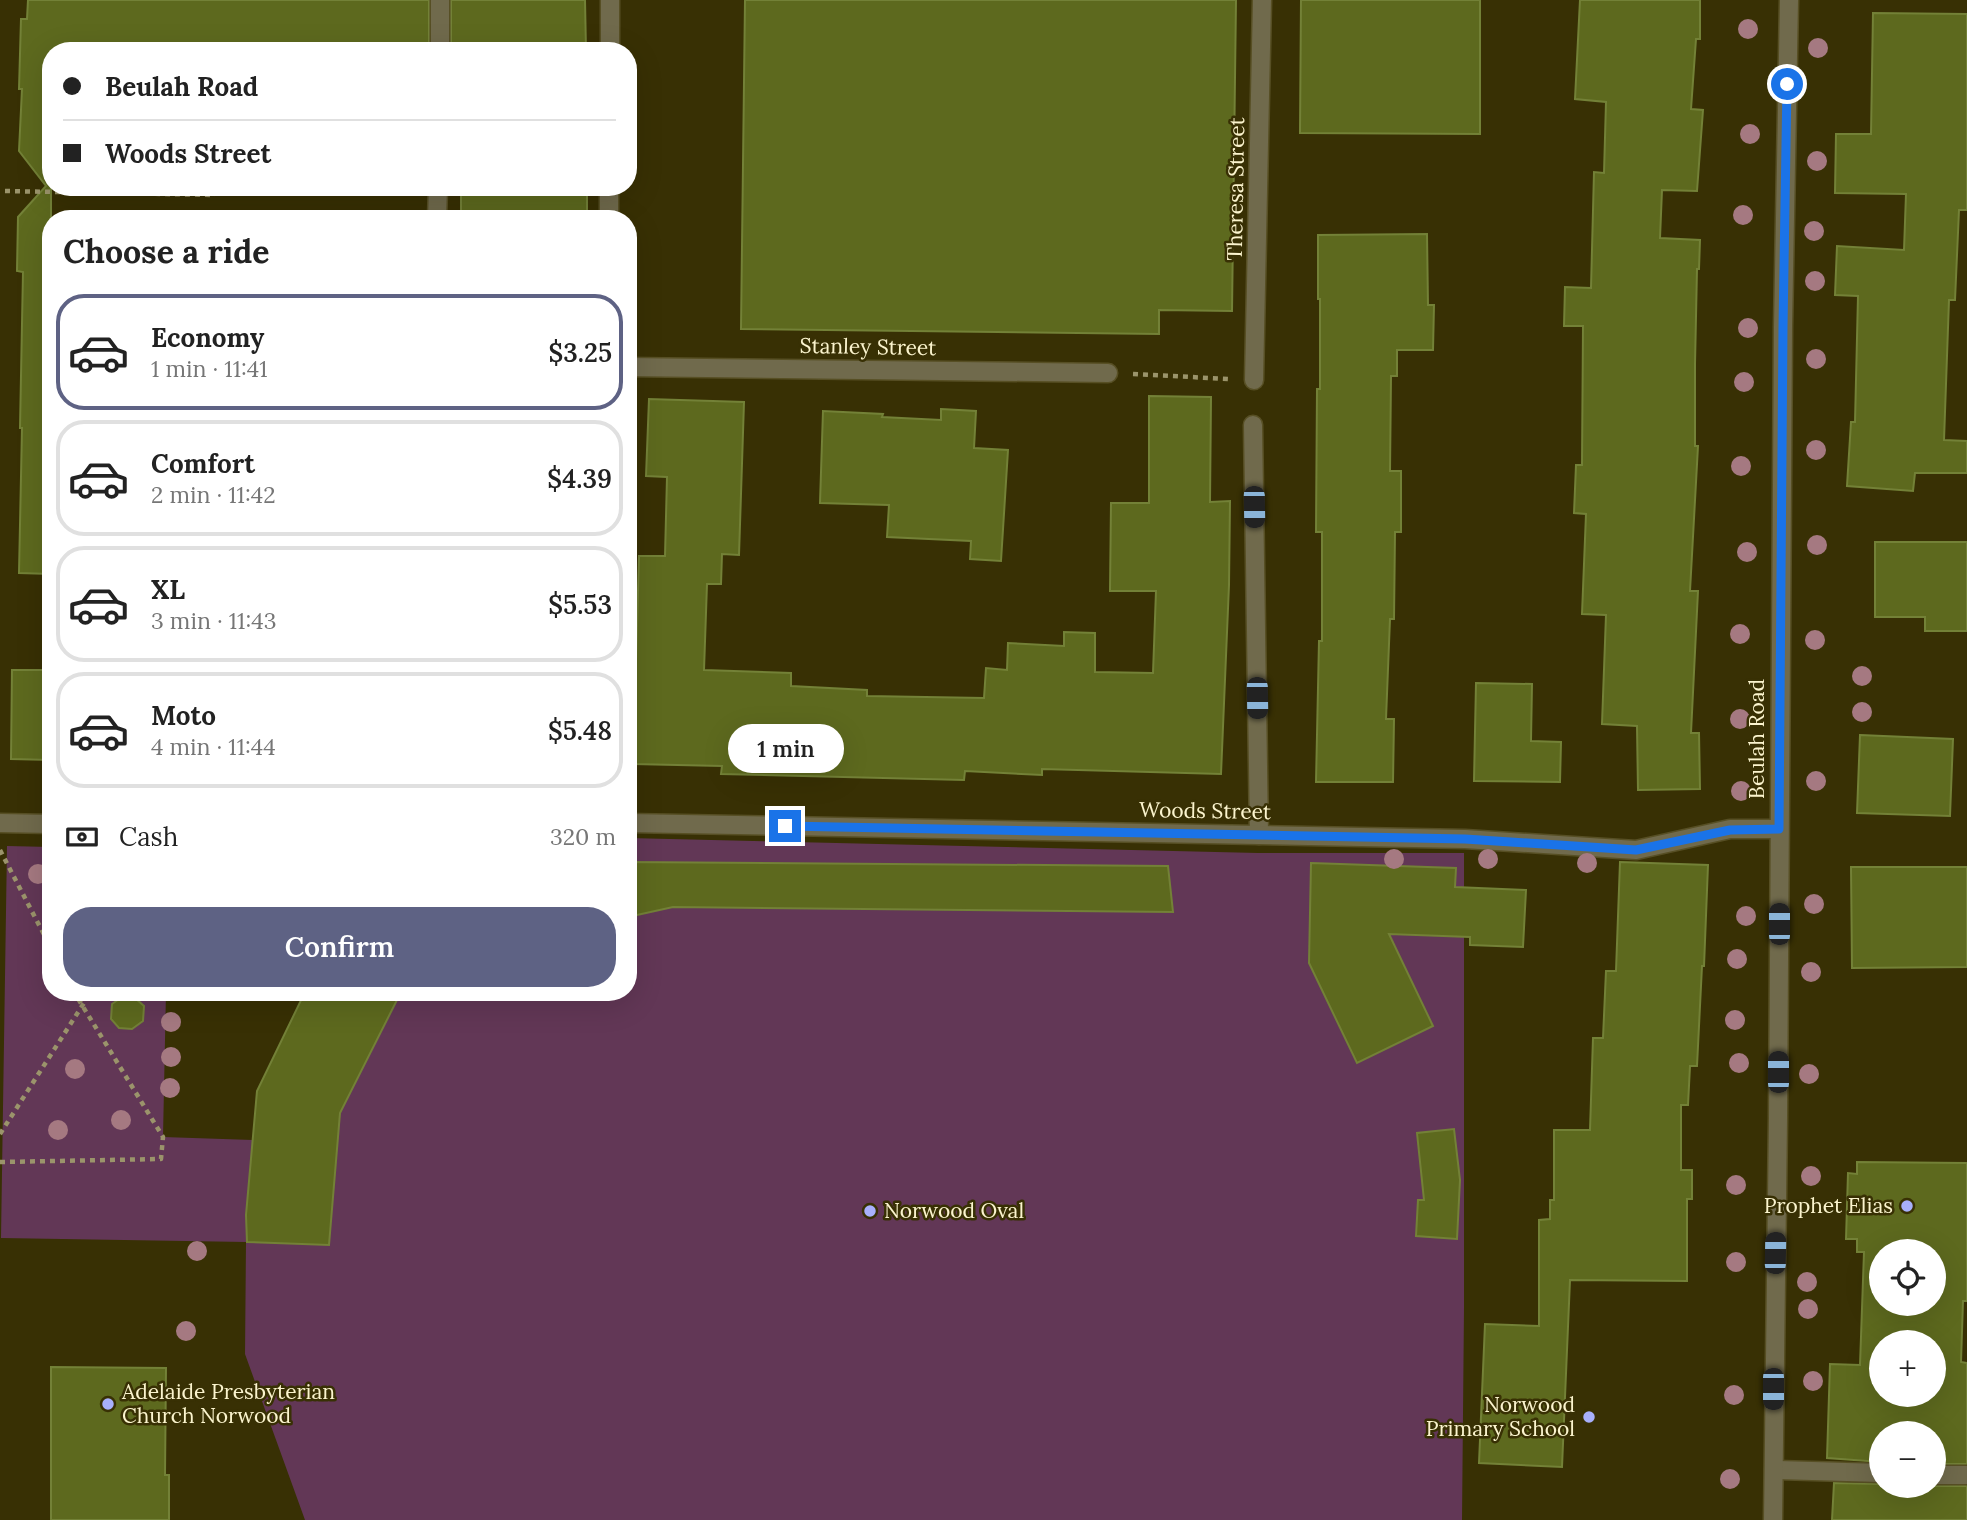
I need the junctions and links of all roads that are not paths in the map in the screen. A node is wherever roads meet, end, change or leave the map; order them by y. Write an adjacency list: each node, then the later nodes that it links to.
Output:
1 (440, 0): 5 (street)
2 (610, 0): 6 (street)
3 (1262, 0): 9 (street, Theresa Street)
4 (1789, 0): 14 (street, Beulah Road)
5 (440, 42)
6 (610, 42)
7 (637, 367): 8 (street, Stanley Street)
8 (1108, 373)
9 (1254, 380)
10 (1253, 425): 15 (street)
11 (0, 823): 13 (street)
12 (637, 823): 15 (street, Woods Street)
13 (42, 824)
14 (1779, 829): 15 (street, Woods Street); 16 (street, Beulah Road)
15 (1259, 835)
16 (1774, 1470): 17 (street); 20 (street, Beulah Road)
17 (1869, 1473)
18 (1946, 1475): 19 (street)
19 (1967, 1475)
20 (1773, 1520)

